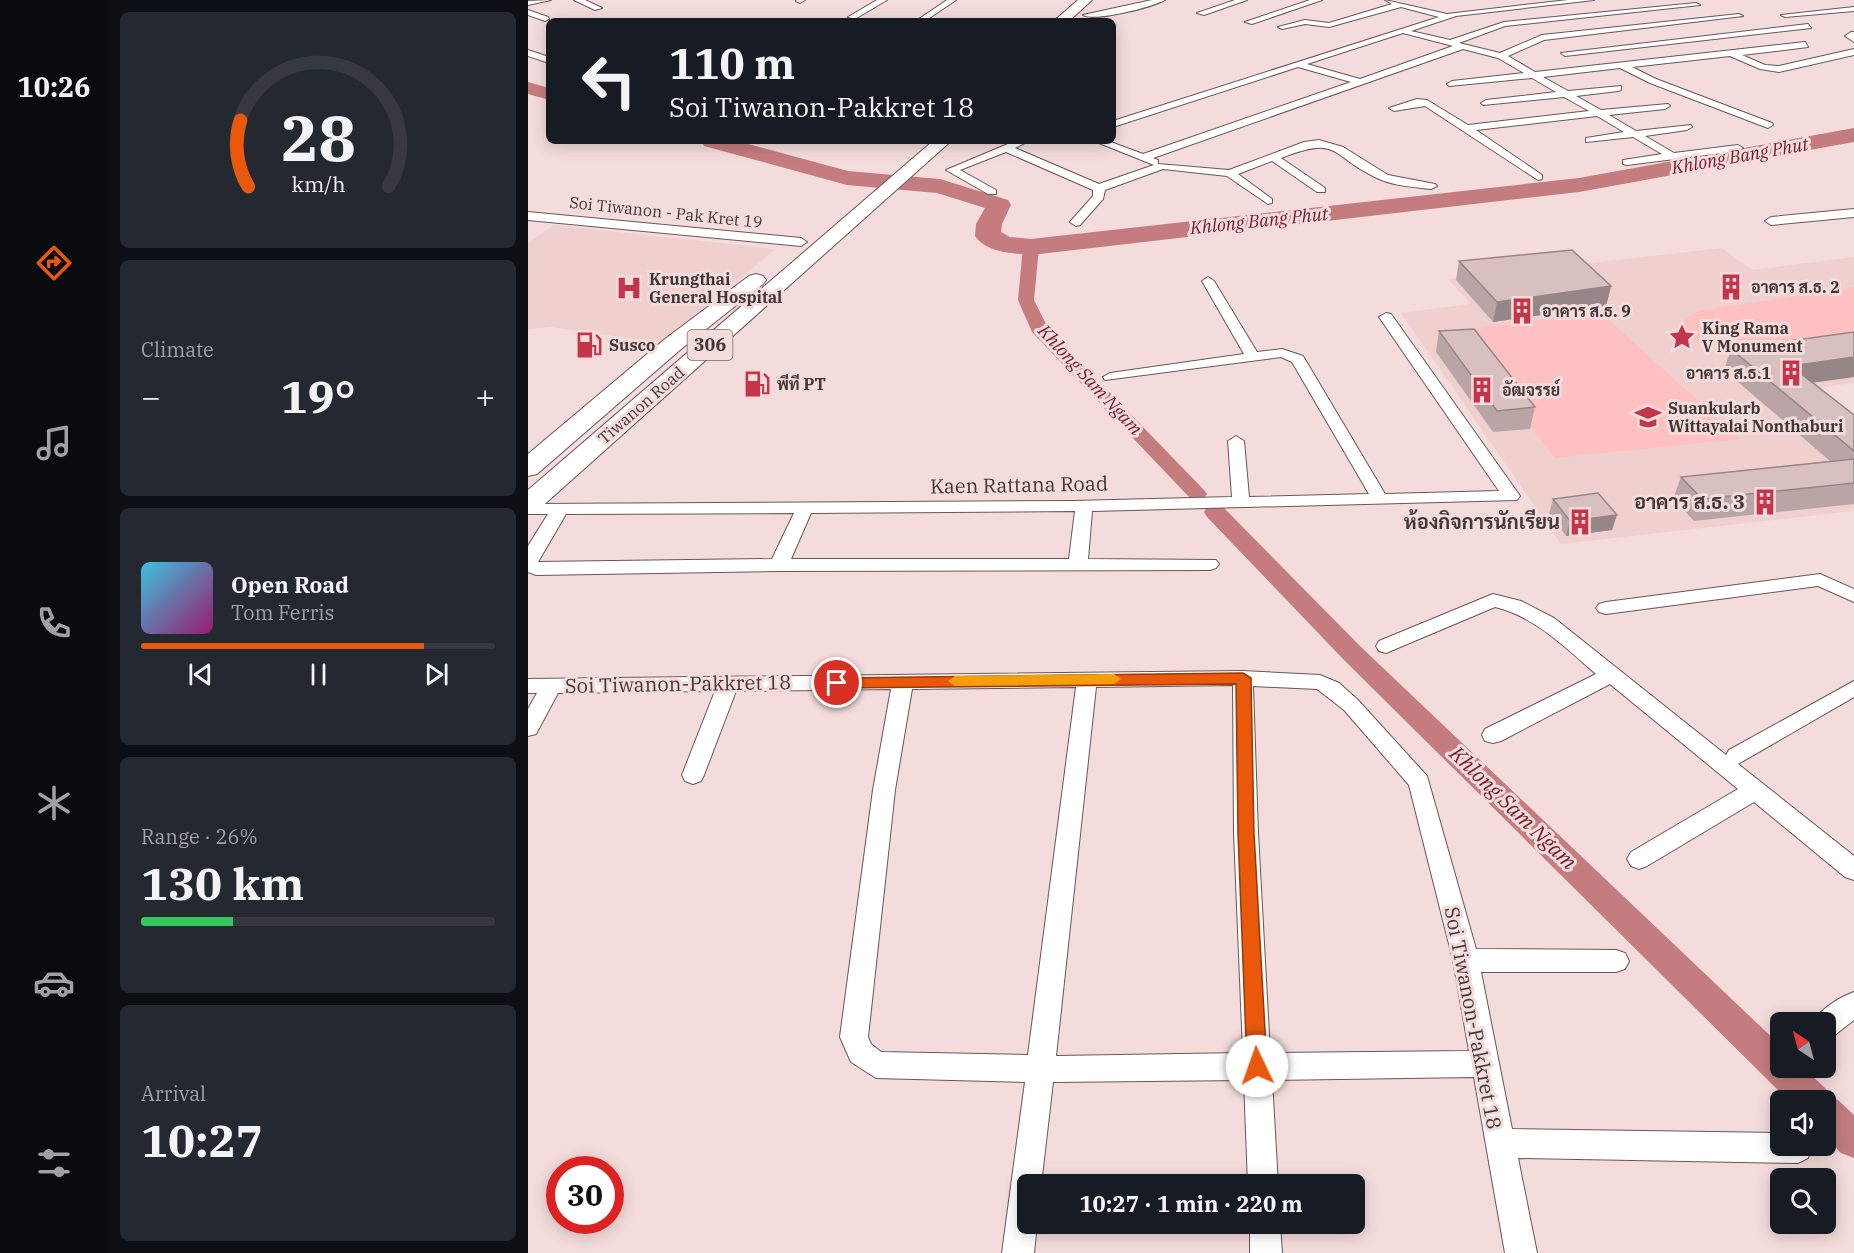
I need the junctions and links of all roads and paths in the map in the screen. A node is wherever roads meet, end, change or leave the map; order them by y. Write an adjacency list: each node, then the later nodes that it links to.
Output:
1 (547, 0): 14 (street)
2 (578, 0): 17 (street)
3 (884, 0): 24 (street)
4 (952, 0): 25 (street)
5 (1086, 0): 26 (main road)
6 (1103, 0): 27 (main road)
7 (1161, 0): 27 (street)
8 (1243, 0): 19 (street)
9 (1318, 0): 29 (street)
10 (1590, 0): 13 (street)
11 (1839, 0): 16 (street)
12 (1394, 1): 21 (street); 31 (street)
13 (1551, 2): 21 (street); 22 (street)
14 (528, 3)
15 (1696, 5): 22 (street)
16 (1854, 7): 20 (street)
17 (598, 8)
18 (528, 12): 28 (street)
19 (1201, 13)
20 (1785, 15)
21 (1446, 16): 33 (street)
22 (1583, 16): 32 (street); 36 (street)
23 (1739, 16): 32 (street)
24 (852, 17)
25 (925, 18)
26 (1065, 18)
27 (1083, 18)
28 (545, 19)
29 (1249, 22)
30 (1808, 26): 37 (street)
31 (1282, 27)
32 (1613, 30): 37 (street); 45 (street)
33 (1403, 31): 36 (street); 51 (street)
34 (1854, 34): 35 (street)
35 (1854, 39)
36 (1451, 43): 39 (street)
37 (1644, 45): 43 (street); 48 (street)
38 (1805, 45): 40 (street)
39 (1463, 46): 45 (street); 55 (street)
40 (1776, 48): 44 (street); 49 (street)
41 (1854, 52): 46 (street)
42 (528, 53): 47 (street)
43 (1565, 53)
44 (1730, 53): 48 (street); 49 (street)
45 (1501, 56): 54 (street)
46 (1833, 56): 49 (street); 50 (street)
47 (546, 59)
48 (1676, 59): 52 (street); 53 (street)
49 (1810, 61)
50 (1854, 61)
51 (1300, 65): 55 (street); 63 (street)
52 (1621, 65): 54 (street); 64 (street)
53 (1695, 68)
54 (1532, 76): 56 (street); 58 (street)
55 (1357, 81): 77 (street)
56 (1452, 84)
57 (1618, 88): 58 (street)
58 (1565, 94): 59 (street); 62 (street)
59 (1486, 103)
60 (1665, 106): 62 (street)
61 (1394, 108): 65 (street)
62 (1599, 114): 65 (street); 67 (street)
63 (1116, 123)
64 (1768, 124)
65 (1466, 128): 81 (street)
66 (1687, 128): 67 (street)
67 (1633, 134): 68 (street); 75 (street)
68 (1590, 140)
69 (918, 144): 82 (main road, Tiwanon Road / 306)
70 (939, 144): 82 (main road, Tiwanon Road / 306)
71 (1016, 144): 74 (street)
72 (1107, 144): 77 (street)
73 (1738, 147): 75 (street)
74 (1006, 148): 84 (street); 86 (street)
75 (1674, 156): 78 (street)
76 (1274, 157): 80 (street); 83 (street); 85 (street)
77 (1142, 158): 79 (street)
78 (1627, 162)
79 (1162, 166): 80 (street); 84 (street)
80 (1230, 173): 87 (street)
81 (1538, 177)
82 (887, 179): 93 (main road, Tiwanon Road / 306); 102 (main road, Tiwanon Road / 306)
83 (1431, 186)
84 (1099, 188): 91 (street)
85 (1321, 190)
86 (992, 192)
87 (1268, 201)
88 (1854, 213): 90 (street)
89 (534, 216): 92 (street); 93 (street, Soi Tiwanon - Pak Kret 19)
90 (1771, 221)
91 (1076, 222)
92 (528, 225)
93 (801, 242): 99 (main road, Tiwanon Road / 306)
94 (1208, 281): 96 (street)
95 (1386, 318): 100 (street, Kaen Rattana Road)
96 (1253, 357): 97 (street); 100 (street)
97 (1110, 377)
98 (1236, 441): 101 (street)
99 (528, 468)
100 (1380, 499): 101 (street, Kaen Rattana Road)
101 (1241, 502): 103 (street, Kaen Rattana Road)
102 (528, 504)
103 (1084, 506): 104 (street, Kaen Rattana Road); 109 (street)
104 (806, 507): 106 (street, Kaen Rattana Road); 108 (street)
105 (528, 509): 106 (street, Kaen Rattana Road)
106 (560, 509): 108 (street)
107 (1210, 564): 109 (street)
108 (779, 565): 109 (street)
109 (1078, 565)
110 (1854, 596): 111 (street)
111 (1606, 608)
112 (1386, 646): 113 (street)
113 (1611, 675): 122 (street); 125 (street)
114 (1243, 678): 115 (street, Soi Tiwanon-Pakkret 18); 128 (street, Soi Tiwanon-Pakkret 18); 133 (street)
115 (1087, 680): 116 (street, Soi Tiwanon-Pakkret 18); 134 (street)
116 (903, 682): 117 (street, Soi Tiwanon-Pakkret 18); 134 (street)
117 (728, 684): 119 (street, Soi Tiwanon-Pakkret 18); 124 (street)
118 (528, 686): 119 (street, Soi Tiwanon-Pakkret 18)
119 (552, 686): 121 (street)
120 (1854, 688): 123 (street)
121 (528, 728)
122 (1493, 735)
123 (1737, 756)
124 (693, 775)
125 (1754, 791): 126 (street); 127 (street)
126 (1639, 859)
127 (1854, 870)
128 (1466, 960): 129 (street); 132 (street, Soi Tiwanon-Pakkret 18)
129 (1616, 961)
130 (1854, 1004): 131 (street)
131 (1836, 1018)
132 (1483, 1064): 133 (street); 135 (street, Soi Tiwanon-Pakkret 18)
133 (1257, 1066): 134 (street); 137 (street)
134 (1042, 1069): 139 (street)
135 (1499, 1143): 136 (street); 141 (street, Soi Tiwanon-Pakkret 18)
136 (1770, 1148)
137 (1262, 1174)
138 (1265, 1234): 140 (street)
139 (1018, 1253)
140 (1266, 1253)
141 (1521, 1253)

